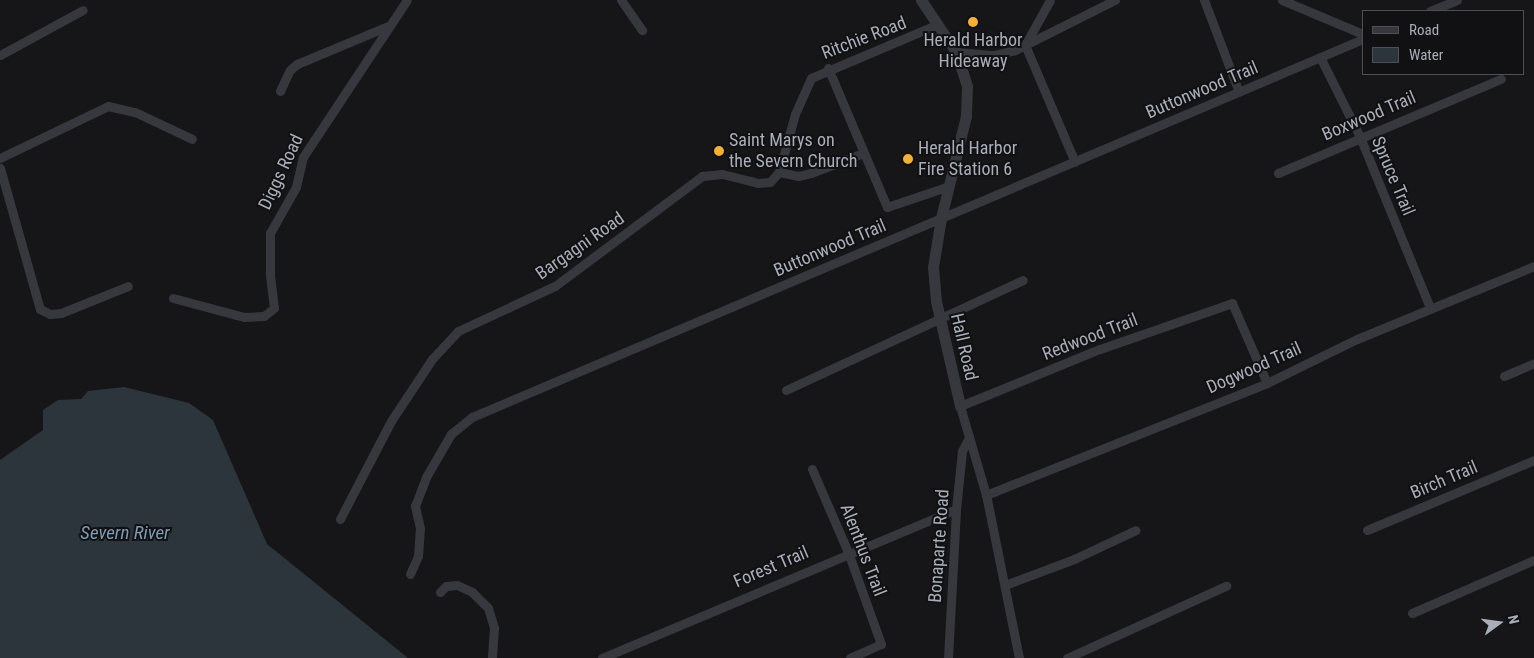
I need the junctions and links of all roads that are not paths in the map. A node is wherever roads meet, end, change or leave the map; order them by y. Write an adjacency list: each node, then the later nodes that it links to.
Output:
1 (408, 0): 12 (street, Diggs Road)
2 (621, 0): 13 (street)
3 (921, 0): 11 (street, Hall Road)
4 (1050, 0): 16 (street)
5 (1115, 0): 16 (street)
6 (1204, 0): 23 (street)
7 (1282, 0): 14 (street)
8 (1457, 0): 10 (street)
9 (83, 10): 18 (street)
10 (1432, 10)
11 (938, 24): 17 (street, Hall Road); 20 (street, Ritchie Road)
12 (388, 26): 22 (street); 37 (street, Diggs Road)
13 (642, 30)
14 (1362, 34)
15 (1362, 39): 19 (street, Buttonwood Trail)
16 (1025, 46): 17 (street); 28 (street)
17 (953, 48): 32 (street, Hall Road)
18 (0, 55)
19 (1321, 58): 23 (street, Buttonwood Trail); 24 (street, Spruce Trail)
20 (828, 68): 26 (street); 30 (street, Ritchie Road)
21 (1501, 79): 24 (street, Boxwood Trail)
22 (280, 91)
23 (1239, 92): 28 (street, Buttonwood Trail)
24 (1360, 137): 31 (street, Boxwood Trail); 38 (street, Spruce Trail)
25 (192, 139): 27 (street)
26 (864, 153): 30 (street); 32 (street)
27 (0, 158)
28 (1075, 162): 33 (street, Buttonwood Trail)
29 (0, 168): 36 (street)
30 (779, 172): 50 (street, Bargagni Road)
31 (1278, 173)
32 (950, 186): 33 (street, Hall Road)
33 (941, 218): 39 (street, Hall Road); 55 (street, Buttonwood Trail)
34 (1534, 266): 38 (street, Dogwood Trail)
35 (1023, 280): 39 (street)
36 (128, 286)
37 (173, 298)
38 (1430, 308): 42 (street, Dogwood Trail)
39 (940, 316): 43 (street); 44 (street, Hall Road)
40 (1534, 363): 41 (street)
41 (1504, 376)
42 (1267, 382): 44 (street, Redwood Trail); 48 (street, Dogwood Trail)
43 (786, 390)
44 (960, 406): 45 (street, Hall Road)
45 (969, 437): 48 (street, Hall Road); 49 (street, Bonaparte Road)
46 (1534, 460): 52 (street, Birch Trail)
47 (812, 468): 53 (street, Alenthus Trail)
48 (986, 495): 56 (street, Hall Road)
49 (956, 509): 53 (street, Forest Trail); 64 (street, Bonaparte Road)
50 (340, 519)
51 (1136, 530): 56 (street)
52 (1367, 530)
53 (848, 552): 62 (street, Forest Trail); 63 (street, Alenthus Trail)
54 (1534, 560): 59 (street)
55 (410, 574)
56 (1005, 585): 65 (street, Hall Road)
57 (1226, 586): 60 (street)
58 (440, 592): 61 (street)
59 (1412, 613)
60 (1089, 654): 66 (street)
61 (492, 658)
62 (602, 658)
63 (850, 658)
64 (948, 658)
65 (1019, 658)
66 (1068, 658)

